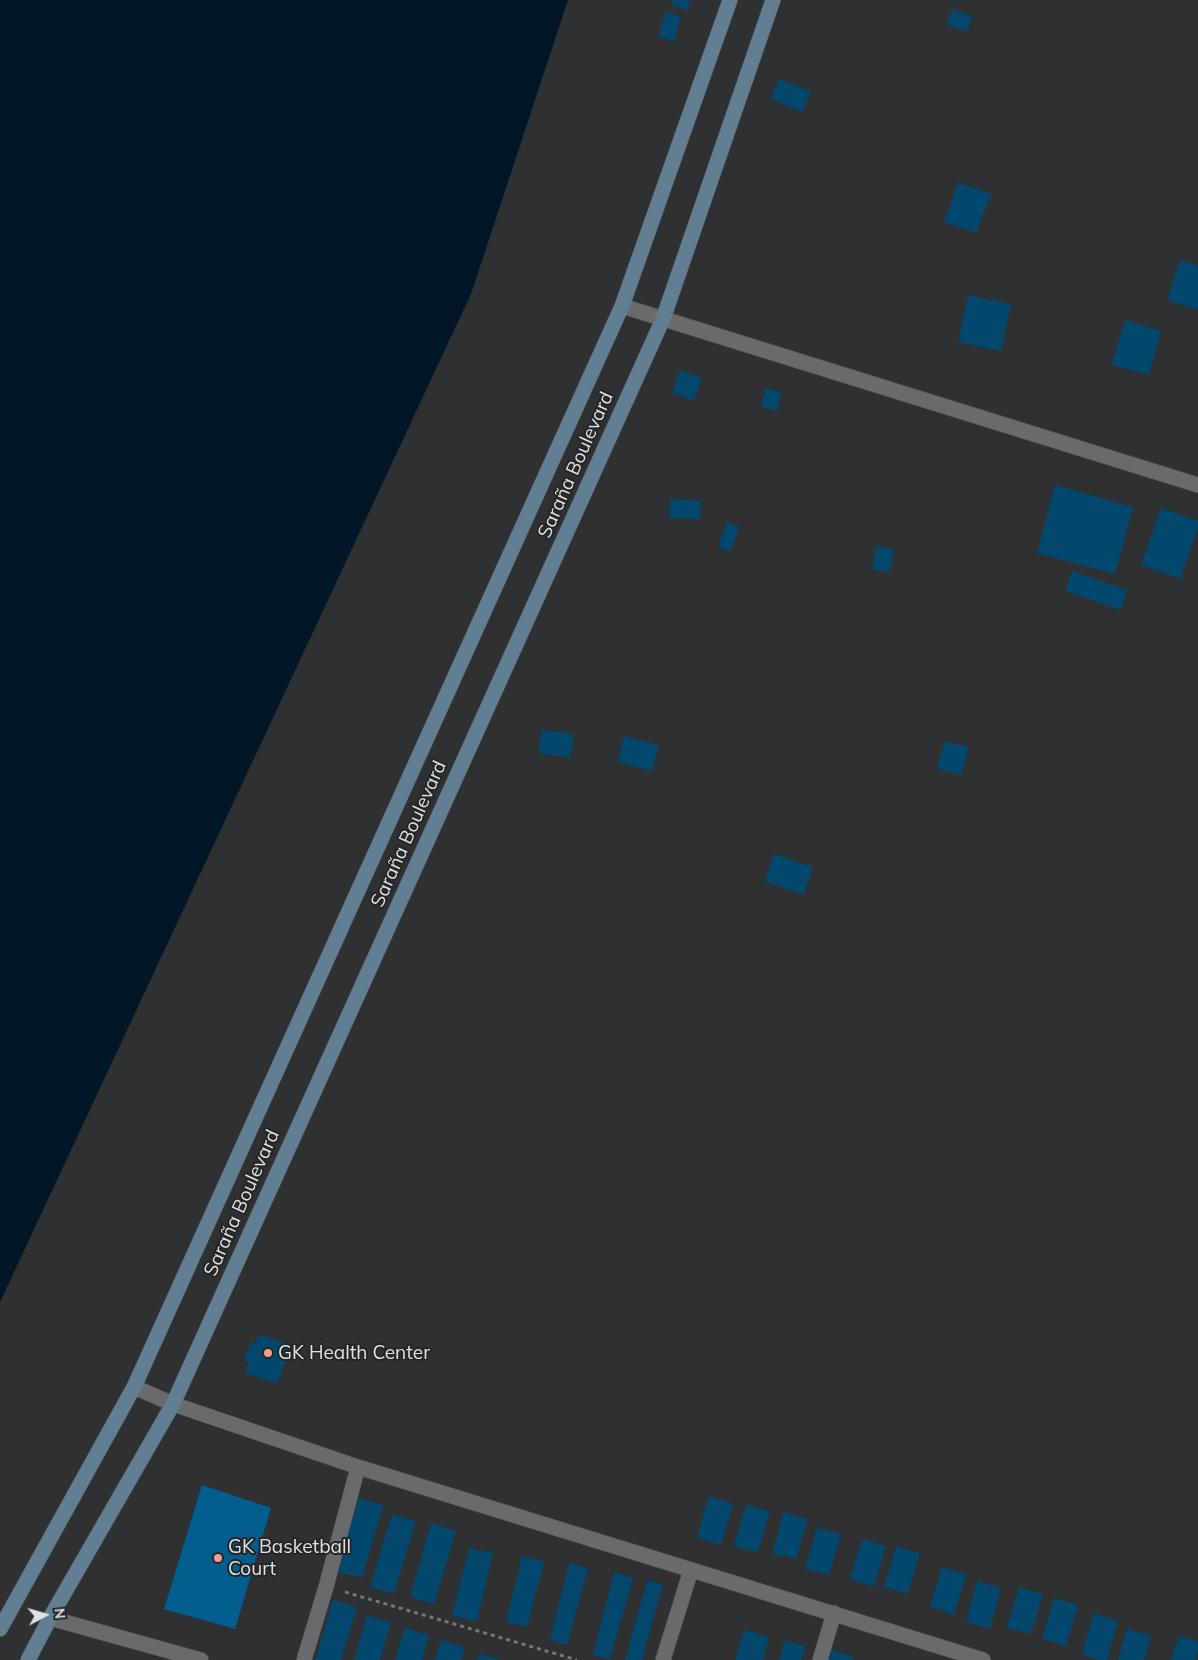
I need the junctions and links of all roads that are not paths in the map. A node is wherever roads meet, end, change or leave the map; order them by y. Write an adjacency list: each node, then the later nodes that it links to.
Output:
1 (730, 0): 3 (street, Saraña Boulevard)
2 (773, 0): 4 (street, Saraña Boulevard)
3 (622, 306): 4 (street); 6 (street, Saraña Boulevard)
4 (663, 320): 5 (street); 7 (street, Saraña Boulevard)
5 (1198, 485)
6 (134, 1387): 7 (street); 12 (street, Saraña Boulevard)
7 (174, 1404): 8 (street); 11 (street, Saraña Boulevard)
8 (358, 1467): 9 (street); 15 (street)
9 (691, 1570): 10 (street); 16 (street)
10 (834, 1614): 17 (street); 18 (street)
11 (50, 1618): 13 (street, Saraña Boulevard); 14 (street)
12 (0, 1629)
13 (28, 1660)
14 (201, 1660)
15 (304, 1660)
16 (663, 1660)
17 (820, 1660)
18 (983, 1660)

